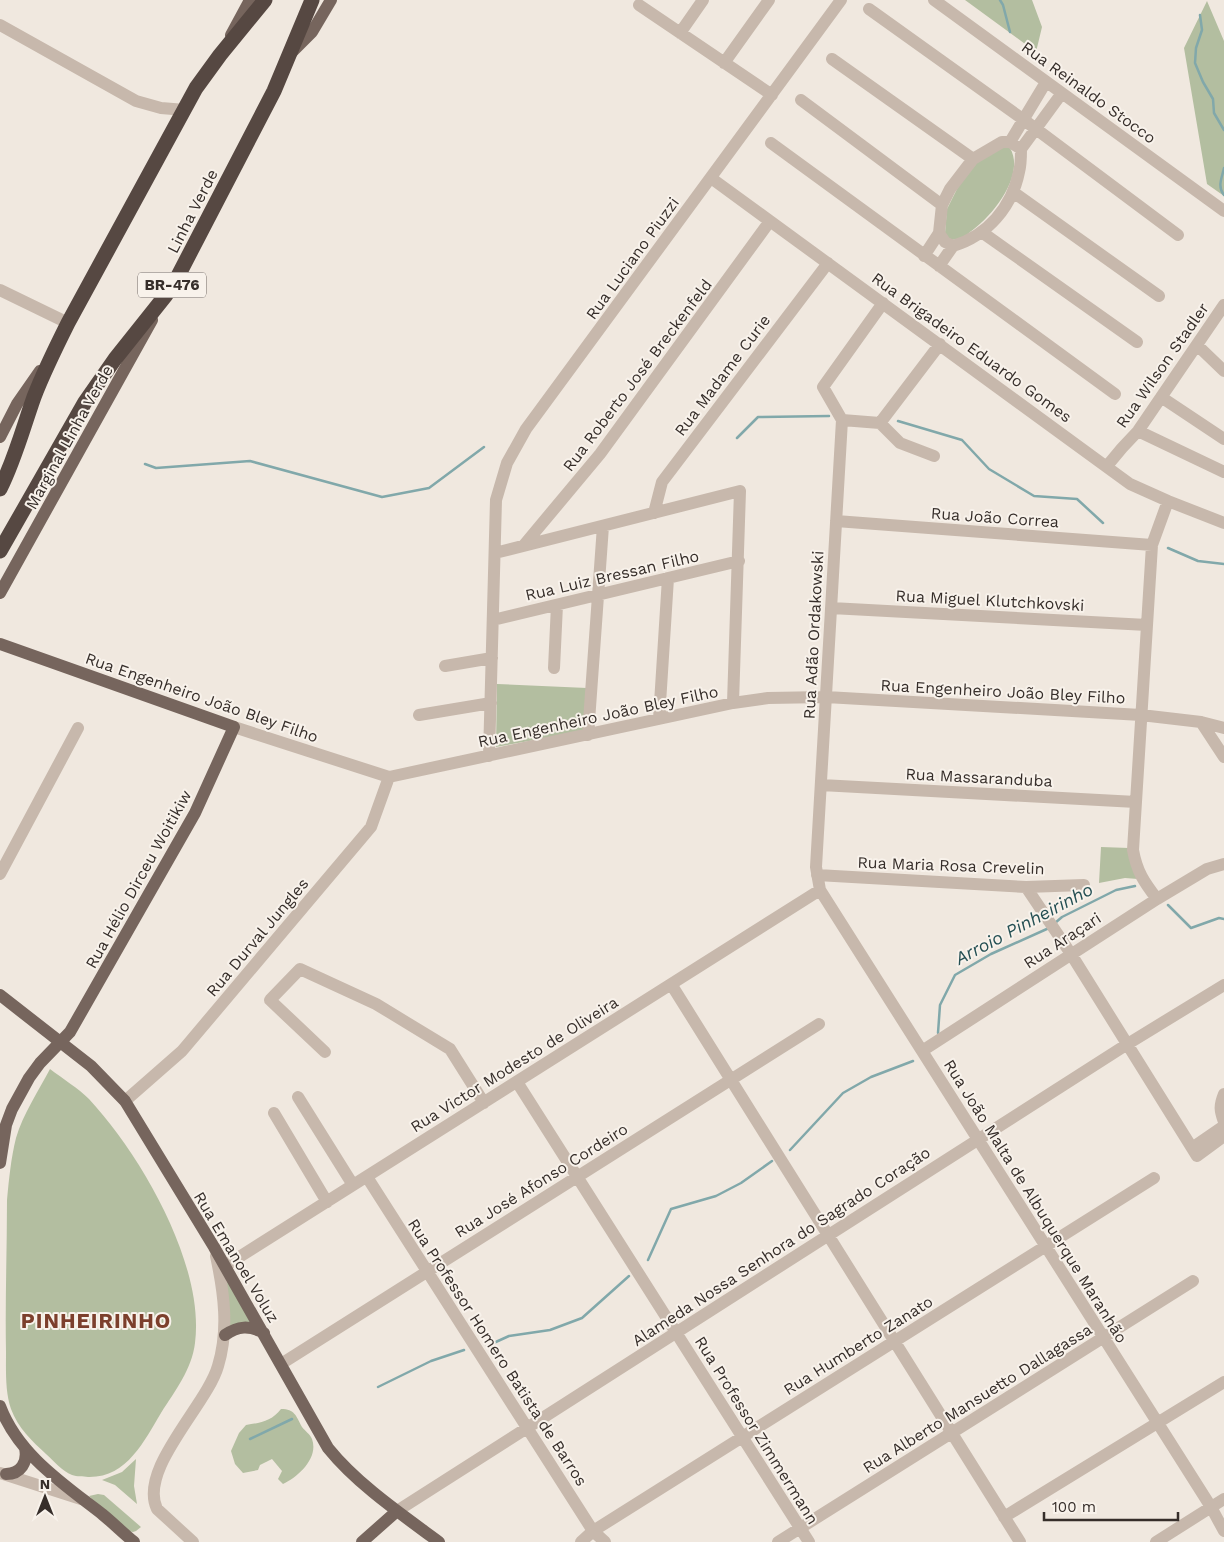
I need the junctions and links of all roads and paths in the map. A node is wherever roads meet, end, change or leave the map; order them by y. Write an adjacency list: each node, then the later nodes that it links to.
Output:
1 (250, 0): 14 (main road)
2 (265, 0): 14 (highway)
3 (312, 0): 13 (highway, Linha Verde / BR-476)
4 (331, 0): 13 (main road)
5 (703, 0): 12 (street)
6 (769, 0): 16 (street)
7 (841, 0): 19 (street, Rua Luciano Piuzzi)
8 (934, 0): 17 (street, Rua Reinaldo Stocco)
9 (639, 4): 12 (street)
10 (869, 9): 22 (street)
11 (0, 25): 21 (street)
12 (680, 33): 16 (street)
13 (290, 54): 41 (highway, Linha Verde / BR-476)
14 (220, 55): 21 (highway)
15 (832, 59): 27 (street)
16 (724, 63): 19 (street)
17 (1046, 82): 18 (street, Rua Reinaldo Stocco); 22 (street)
18 (1062, 93): 23 (street); 31 (street, Rua Reinaldo Stocco)
19 (772, 95): 28 (street, Rua Luciano Piuzzi)
20 (801, 100): 30 (street)
21 (185, 110): 45 (highway)
22 (1024, 120): 23 (street); 24 (street)
23 (1035, 128): 26 (street); 35 (street)
24 (1010, 142): 26 (street); 27 (street)
25 (771, 143): 37 (street)
26 (1021, 149): 29 (street)
27 (973, 159): 30 (street)
28 (711, 178): 32 (street, Rua Brigadeiro Eduardo Gomes); 70 (street, Rua Luciano Piuzzi)
29 (1013, 192): 34 (street); 42 (street)
30 (942, 205): 33 (street)
31 (1224, 211)
32 (770, 221): 38 (street, Rua Brigadeiro Eduardo Gomes); 67 (street, Rua Roberto José Breckenfeld)
33 (939, 233): 36 (street); 37 (street)
34 (983, 233): 36 (street); 46 (street)
35 (1178, 235)
36 (953, 246): 39 (street)
37 (924, 256): 39 (street)
38 (828, 263): 43 (street, Rua Brigadeiro Eduardo Gomes); 63 (street, Rua Madame Curie)
39 (939, 266): 51 (street)
40 (0, 290): 45 (street)
41 (166, 296): 69 (highway, Linha Verde / BR-476); 73 (main road, Marginal Linha Verde)
42 (1160, 296)
43 (883, 303): 47 (street, Rua Brigadeiro Eduardo Gomes); 53 (street)
44 (1224, 305): 48 (street, Rua Wilson Stadler)
45 (68, 323): 49 (highway)
46 (1137, 342)
47 (940, 344): 54 (street); 59 (street, Rua Brigadeiro Eduardo Gomes)
48 (1197, 345): 50 (street); 52 (street, Rua Wilson Stadler)
49 (52, 354): 56 (main road); 61 (highway)
50 (1224, 371)
51 (1115, 394)
52 (1161, 397): 55 (street, Rua Wilson Stadler); 57 (street)
53 (842, 420): 54 (street); 64 (street, Rua Adão Ordakowski)
54 (880, 423): 58 (street)
55 (1138, 431): 59 (street, Rua Wilson Stadler); 60 (street)
56 (0, 437)
57 (1224, 439)
58 (934, 456)
59 (1107, 466): 62 (street, Rua Brigadeiro Eduardo Gomes)
60 (1224, 472)
61 (0, 489)
62 (1168, 501): 65 (street, Rua Brigadeiro Eduardo Gomes); 68 (street)
63 (654, 513): 66 (street); 71 (street)
64 (836, 521): 68 (street, Rua João Correa); 76 (street, Rua Adão Ordakowski)
65 (1224, 523)
66 (603, 526): 67 (street); 74 (street)
67 (524, 545): 70 (street)
68 (1152, 545): 78 (street)
69 (0, 551)
70 (495, 552): 77 (street, Rua Luciano Piuzzi)
71 (739, 561): 72 (street, Rua Luiz Bressan Filho); 85 (street)
72 (668, 578): 74 (street, Rua Luiz Bressan Filho); 88 (street)
73 (0, 593)
74 (598, 595): 75 (street, Rua Luiz Bressan Filho); 93 (street)
75 (557, 605): 77 (street, Rua Luiz Bressan Filho); 82 (street)
76 (831, 608): 78 (street, Rua Miguel Klutchkovski); 83 (street, Rua Adão Ordakowski)
77 (493, 620): 80 (street, Rua Luciano Piuzzi)
78 (1147, 625): 87 (street)
79 (0, 644): 90 (main road, Rua Engenheiro João Bley Filho)
80 (492, 658): 81 (street); 84 (street, Rua Luciano Piuzzi)
81 (445, 666)
82 (554, 668)
83 (826, 697): 85 (street, Rua Engenheiro João Bley Filho); 87 (street, Rua Engenheiro João Bley Filho); 97 (street, Rua Adão Ordakowski)
84 (490, 703): 86 (street); 94 (street, Rua Luciano Piuzzi)
85 (733, 703): 88 (street, Rua Engenheiro João Bley Filho)
86 (419, 715)
87 (1141, 715): 89 (street, Rua Engenheiro João Bley Filho); 98 (street)
88 (659, 719): 93 (street, Rua Engenheiro João Bley Filho)
89 (1201, 722): 92 (street, Rua Engenheiro João Bley Filho); 95 (street)
90 (234, 727): 96 (street, Rua Engenheiro João Bley Filho); 111 (main road, Rua Hélio Dirceu Woitikiw)
91 (78, 728): 100 (street)
92 (1224, 728)
93 (588, 734): 94 (street, Rua Engenheiro João Bley Filho)
94 (489, 756): 96 (street, Rua Engenheiro João Bley Filho)
95 (1224, 757)
96 (389, 777): 119 (street, Rua Durval Jungles)
97 (820, 785): 98 (street, Rua Massaranduba); 101 (street, Rua Adão Ordakowski)
98 (1136, 802): 105 (street)
99 (1224, 864): 105 (street, Rua Araçari)
100 (0, 874)
101 (817, 875): 103 (street, Rua Maria Rosa Crevelin); 104 (street, Rua Adão Ordakowski)
102 (1084, 885): 103 (street, Rua Maria Rosa Crevelin)
103 (1026, 887): 106 (street)
104 (820, 890): 107 (street, Rua Victor Modesto de Oliveira); 113 (street, Rua João Malta de Albuquerque Maranhão)
105 (1157, 899): 106 (street, Rua Araçari)
106 (1071, 954): 112 (street); 113 (street, Rua Araçari)
107 (671, 984): 115 (street); 116 (street, Rua Victor Modesto de Oliveira)
108 (1224, 985): 112 (street, Alameda Nossa Senhora do Sagrado Coração)
109 (0, 995): 111 (main road, Rua Emanoel Voluz)
110 (819, 1024): 115 (street, Rua José Afonso Cordeiro)
111 (62, 1042): 119 (main road, Rua Emanoel Voluz); 126 (main road, Rua Hélio Dirceu Woitikiw)
112 (1126, 1044): 124 (street, Alameda Nossa Senhora do Sagrado Coração); 125 (street)
113 (922, 1051): 124 (street, Rua João Malta de Albuquerque Maranhão)
114 (325, 1052): 120 (street)
115 (731, 1080): 128 (street, Rua José Afonso Cordeiro); 132 (street)
116 (517, 1082): 120 (street, Rua Victor Modesto de Oliveira); 128 (street, Rua Professor Zimmermann)
117 (1224, 1094): 122 (street)
118 (298, 1097): 130 (street)
119 (125, 1101): 134 (main road, Rua Emanoel Voluz)
120 (484, 1103): 127 (street, Rua Victor Modesto de Oliveira)
121 (274, 1113): 131 (street)
122 (1224, 1124): 125 (street)
123 (1224, 1136): 125 (street)
124 (978, 1140): 132 (street, Alameda Nossa Senhora do Sagrado Coração); 133 (street, Rua João Malta de Albuquerque Maranhão)
125 (1195, 1152)
126 (0, 1164)
127 (367, 1176): 130 (street, Rua Victor Modesto de Oliveira); 136 (street, Rua Professor Homero Batista de Barros)
128 (578, 1176): 136 (street, Rua José Afonso Cordeiro); 138 (street, Rua Professor Zimmermann)
129 (1154, 1178): 133 (street, Rua Humberto Zanato)
130 (353, 1185): 131 (street, Rua Victor Modesto de Oliveira)
131 (327, 1202): 135 (street, Rua Victor Modesto de Oliveira)
132 (828, 1235): 138 (street, Alameda Nossa Senhora do Sagrado Coração); 142 (street)
133 (1046, 1246): 141 (street, Rua João Malta de Albuquerque Maranhão); 142 (street, Rua Humberto Zanato)
134 (214, 1247): 135 (main road, Rua Emanoel Voluz); 140 (street)
135 (225, 1266): 139 (main road, Rua Emanoel Voluz)
136 (428, 1271): 143 (street, Rua José Afonso Cordeiro); 147 (street, Rua Professor Homero Batista de Barros)
137 (1192, 1281): 141 (street, Rua Alberto Mansuetto Dallagassa)
138 (676, 1332): 147 (street, Alameda Nossa Senhora do Sagrado Coração); 149 (street, Rua Professor Zimmermann)
139 (264, 1333): 140 (main road); 143 (main road, Rua Emanoel Voluz)
140 (225, 1335): 161 (street)
141 (1103, 1337): 146 (street, Rua João Malta de Albuquerque Maranhão); 148 (street, Rua Alberto Mansuetto Dallagassa)
142 (894, 1341): 148 (street); 149 (street, Rua Humberto Zanato)
143 (281, 1364): 155 (main road, Rua Emanoel Voluz)
144 (1224, 1382): 146 (street)
145 (0, 1406): 150 (main road)
146 (1157, 1422): 154 (street, Rua João Malta de Albuquerque Maranhão); 156 (street)
147 (528, 1428): 155 (street, Alameda Nossa Senhora do Sagrado Coração); 158 (street, Rua Professor Homero Batista de Barros)
148 (951, 1433): 156 (street); 157 (street, Rua Alberto Mansuetto Dallagassa)
149 (743, 1437): 157 (street, Rua Professor Zimmermann); 158 (street, Rua Humberto Zanato)
150 (25, 1448): 151 (main road); 153 (main road)
151 (3, 1474): 153 (street)
152 (1224, 1499): 154 (street)
153 (84, 1500): 160 (main road)
154 (1211, 1507): 159 (street, Rua João Malta de Albuquerque Maranhão); 169 (street)
155 (397, 1511): 162 (main road, Alameda Nossa Senhora do Sagrado Coração); 163 (main road, Rua Emanoel Voluz)
156 (1004, 1517): 168 (street)
157 (801, 1528): 166 (street, Rua Alberto Mansuetto Dallagassa); 167 (street, Rua Professor Zimmermann)
158 (593, 1531): 164 (street, Rua Humberto Zanato); 165 (street, Rua Professor Homero Batista de Barros)
159 (1224, 1531)
160 (131, 1541)
161 (193, 1542)
162 (362, 1542)
163 (439, 1542)
164 (581, 1542)
165 (605, 1542)
166 (778, 1542)
167 (810, 1542)
168 (1020, 1542)
169 (1156, 1542)

